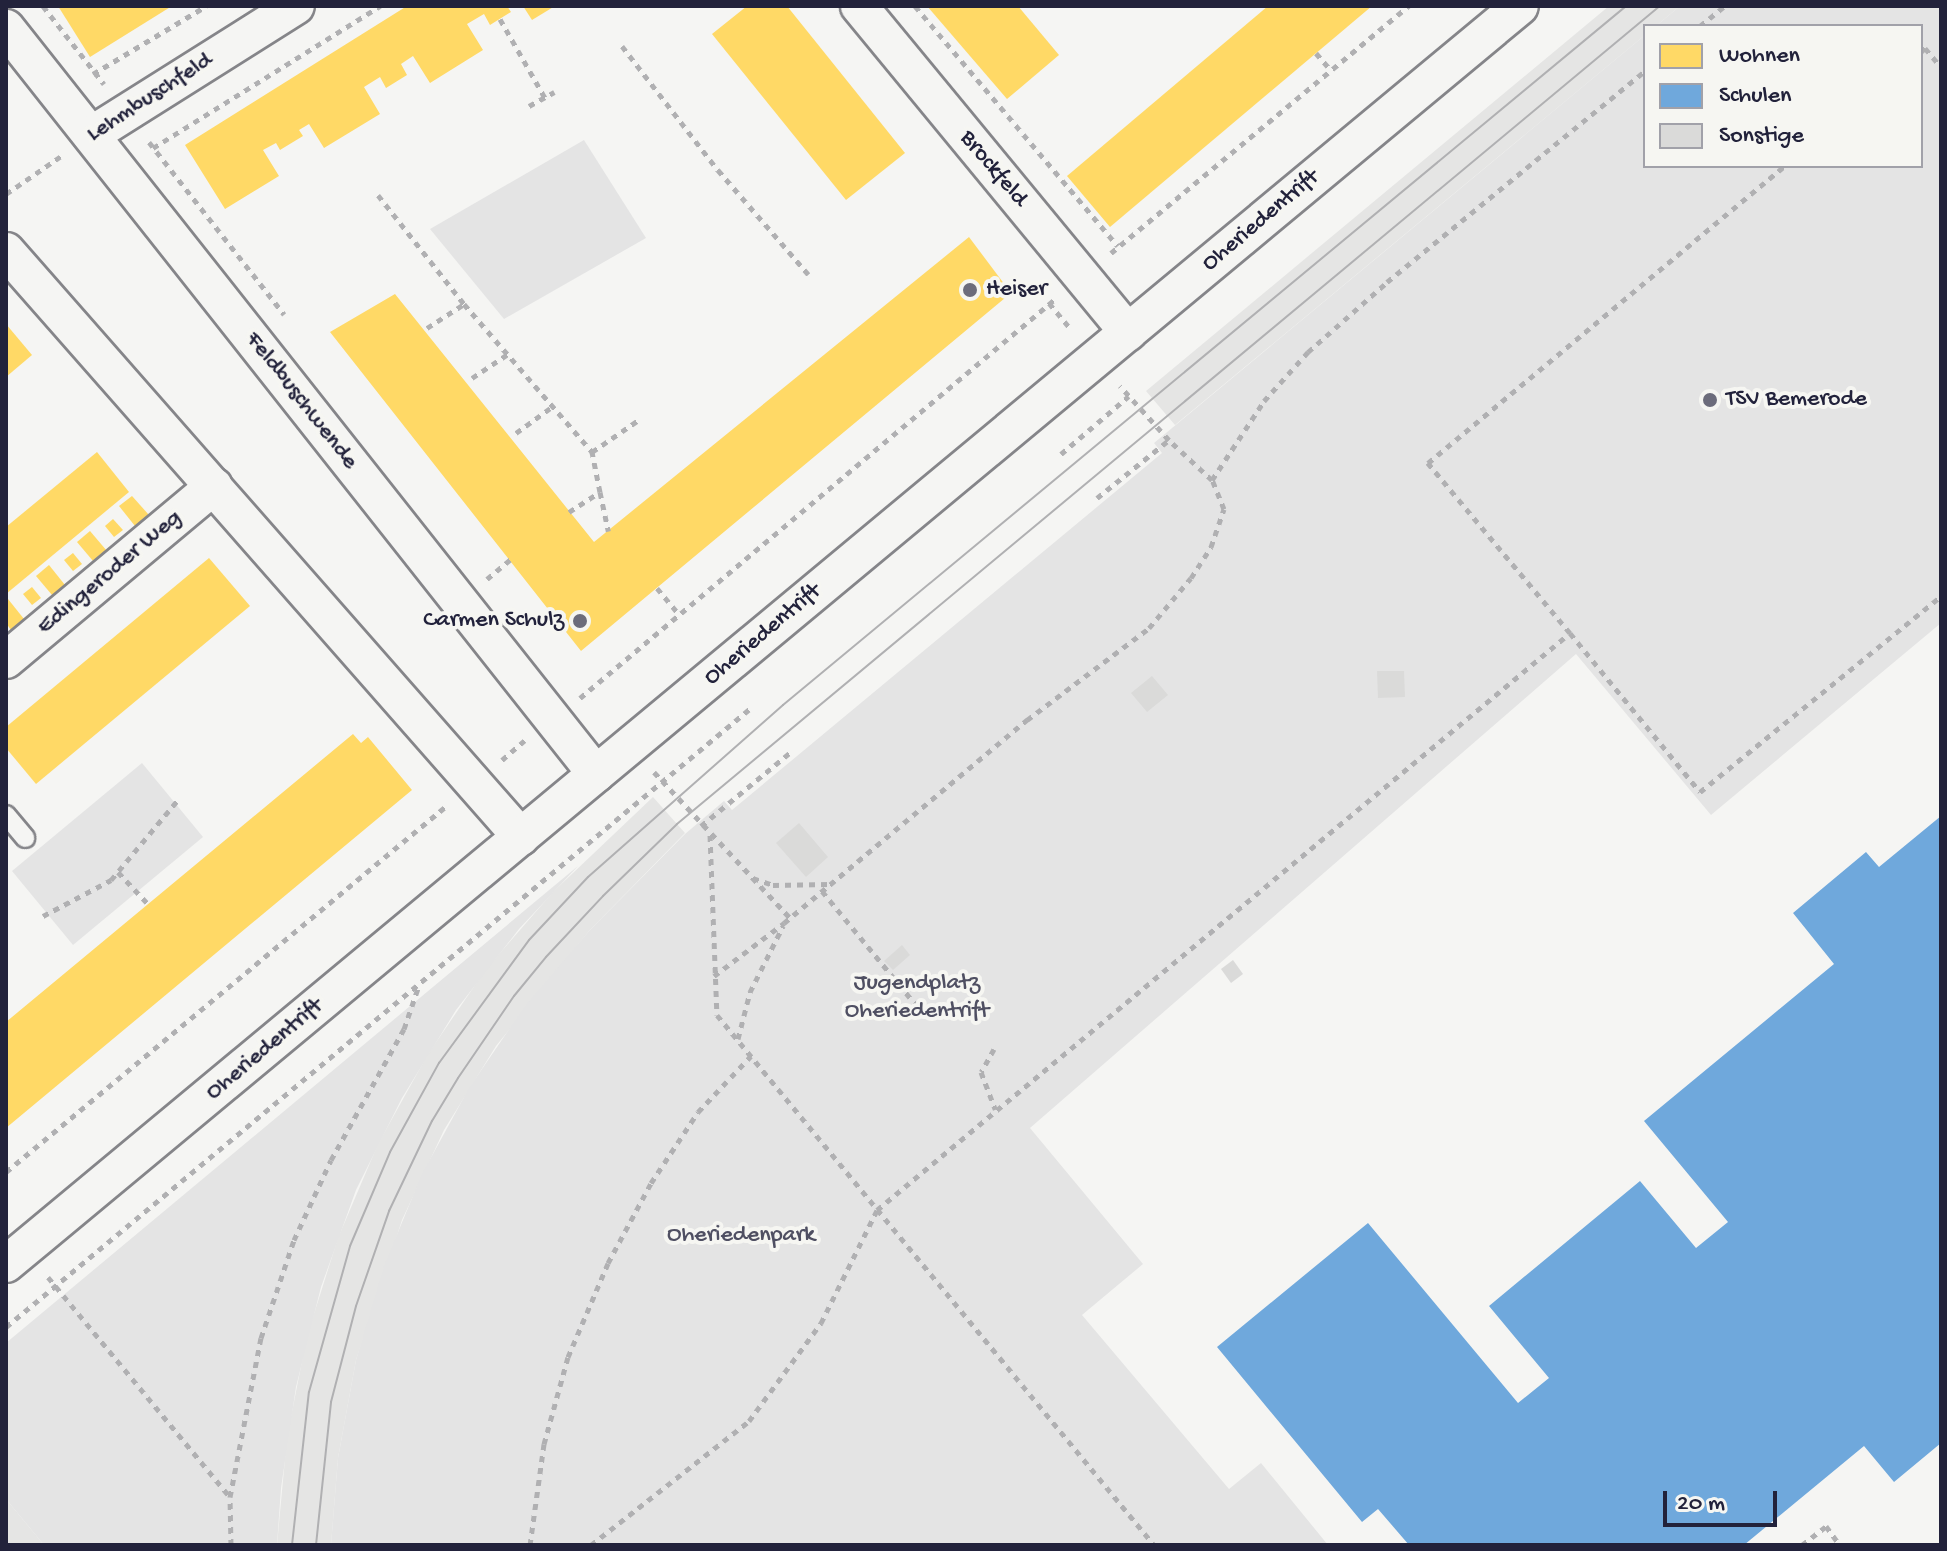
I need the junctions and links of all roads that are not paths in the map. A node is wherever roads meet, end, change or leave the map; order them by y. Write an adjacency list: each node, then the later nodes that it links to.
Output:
1 (296, 6): 5 (street, Lehmbuschfeld)
2 (859, 6): 7 (street, Brockfeld)
3 (1520, 6): 7 (street, Oheriedentrift)
4 (6, 28): 5 (street, Feldbuschwende)
5 (91, 135): 10 (street, Feldbuschwende)
6 (6, 251): 8 (street)
7 (1128, 332): 10 (street, Oheriedentrift)
8 (214, 486): 9 (street, Edingeroder Weg); 12 (street)
9 (6, 660)
10 (596, 774): 12 (street, Oheriedentrift)
11 (6, 815): 13 (lane)
12 (521, 837): 14 (street, Oheriedentrift)
13 (25, 838)
14 (16, 1257)

